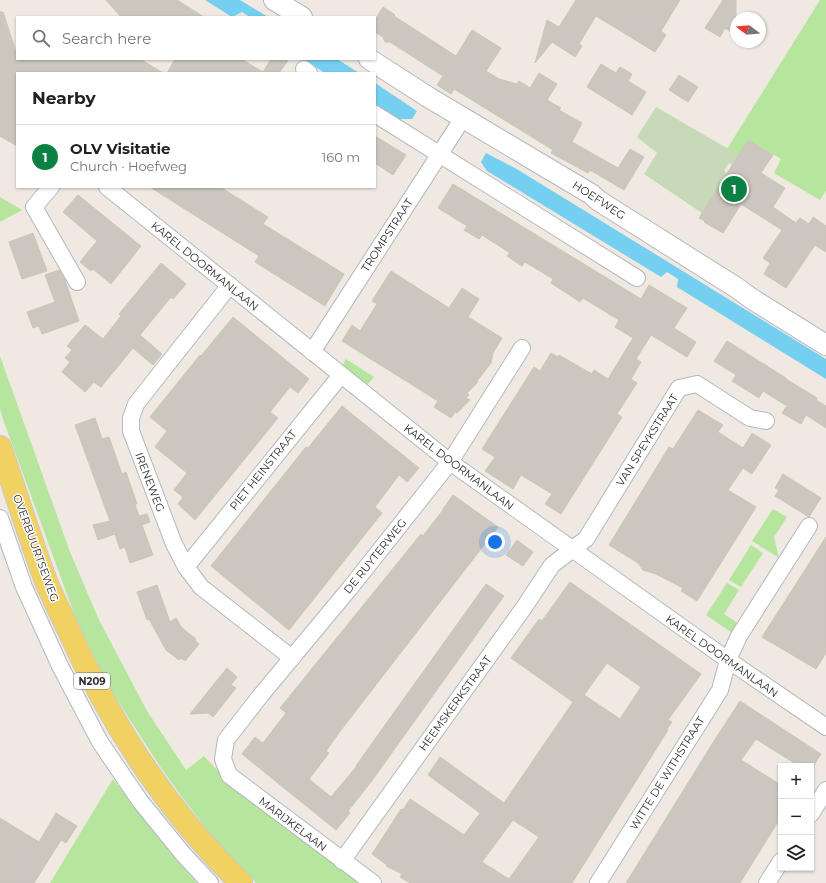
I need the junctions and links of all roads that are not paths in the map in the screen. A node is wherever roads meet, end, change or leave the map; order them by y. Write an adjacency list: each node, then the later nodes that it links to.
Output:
1 (274, 0): 2 (street)
2 (300, 16)
3 (371, 60): 5 (street, HOEFWEG)
4 (376, 115): 6 (street)
5 (463, 118): 6 (street, TROMPSTRAAT); 12 (street, HOEFWEG)
6 (439, 155): 9 (street); 14 (street, TROMPSTRAAT)
7 (49, 188): 10 (street)
8 (108, 188): 11 (street, KAREL DOORMANLAAN)
9 (637, 278)
10 (77, 282)
11 (230, 285): 14 (street, KAREL DOORMANLAAN); 22 (street, IRENEWEG)
12 (826, 345)
13 (522, 348): 18 (street, DE RUYTERWEG)
14 (312, 352): 15 (street, KAREL DOORMANLAAN)
15 (341, 375): 18 (street, KAREL DOORMANLAAN); 22 (street, PIET HEINSTRAAT)
16 (766, 421): 21 (street, VAN SPEYKSTRAAT)
17 (0, 447): 32 (main road, OVERBUURTSEWEG / N209)
18 (450, 462): 21 (street, KAREL DOORMANLAAN); 23 (street, DE RUYTERWEG)
19 (0, 518): 31 (street, OVERBUURTSEWEG)
20 (810, 526): 24 (street, WITTE DE WITHSTRAAT)
21 (572, 550): 24 (street, KAREL DOORMANLAAN); 29 (street, HEEMSKERKSTRAAT)
22 (186, 567): 23 (street, IRENEWEG)
23 (292, 658): 26 (street, DE RUYTERWEG)
24 (728, 660): 25 (street, KAREL DOORMANLAAN); 34 (street, WITTE DE WITHSTRAAT)
25 (826, 727)
26 (223, 759): 29 (street, MARIJKELAAN)
27 (826, 790): 28 (street)
28 (814, 809)
29 (342, 861): 33 (street, MARIJKELAAN)
30 (778, 866): 35 (street)
31 (210, 883)
32 (240, 883)
33 (372, 883)
34 (598, 883)
35 (767, 883)

